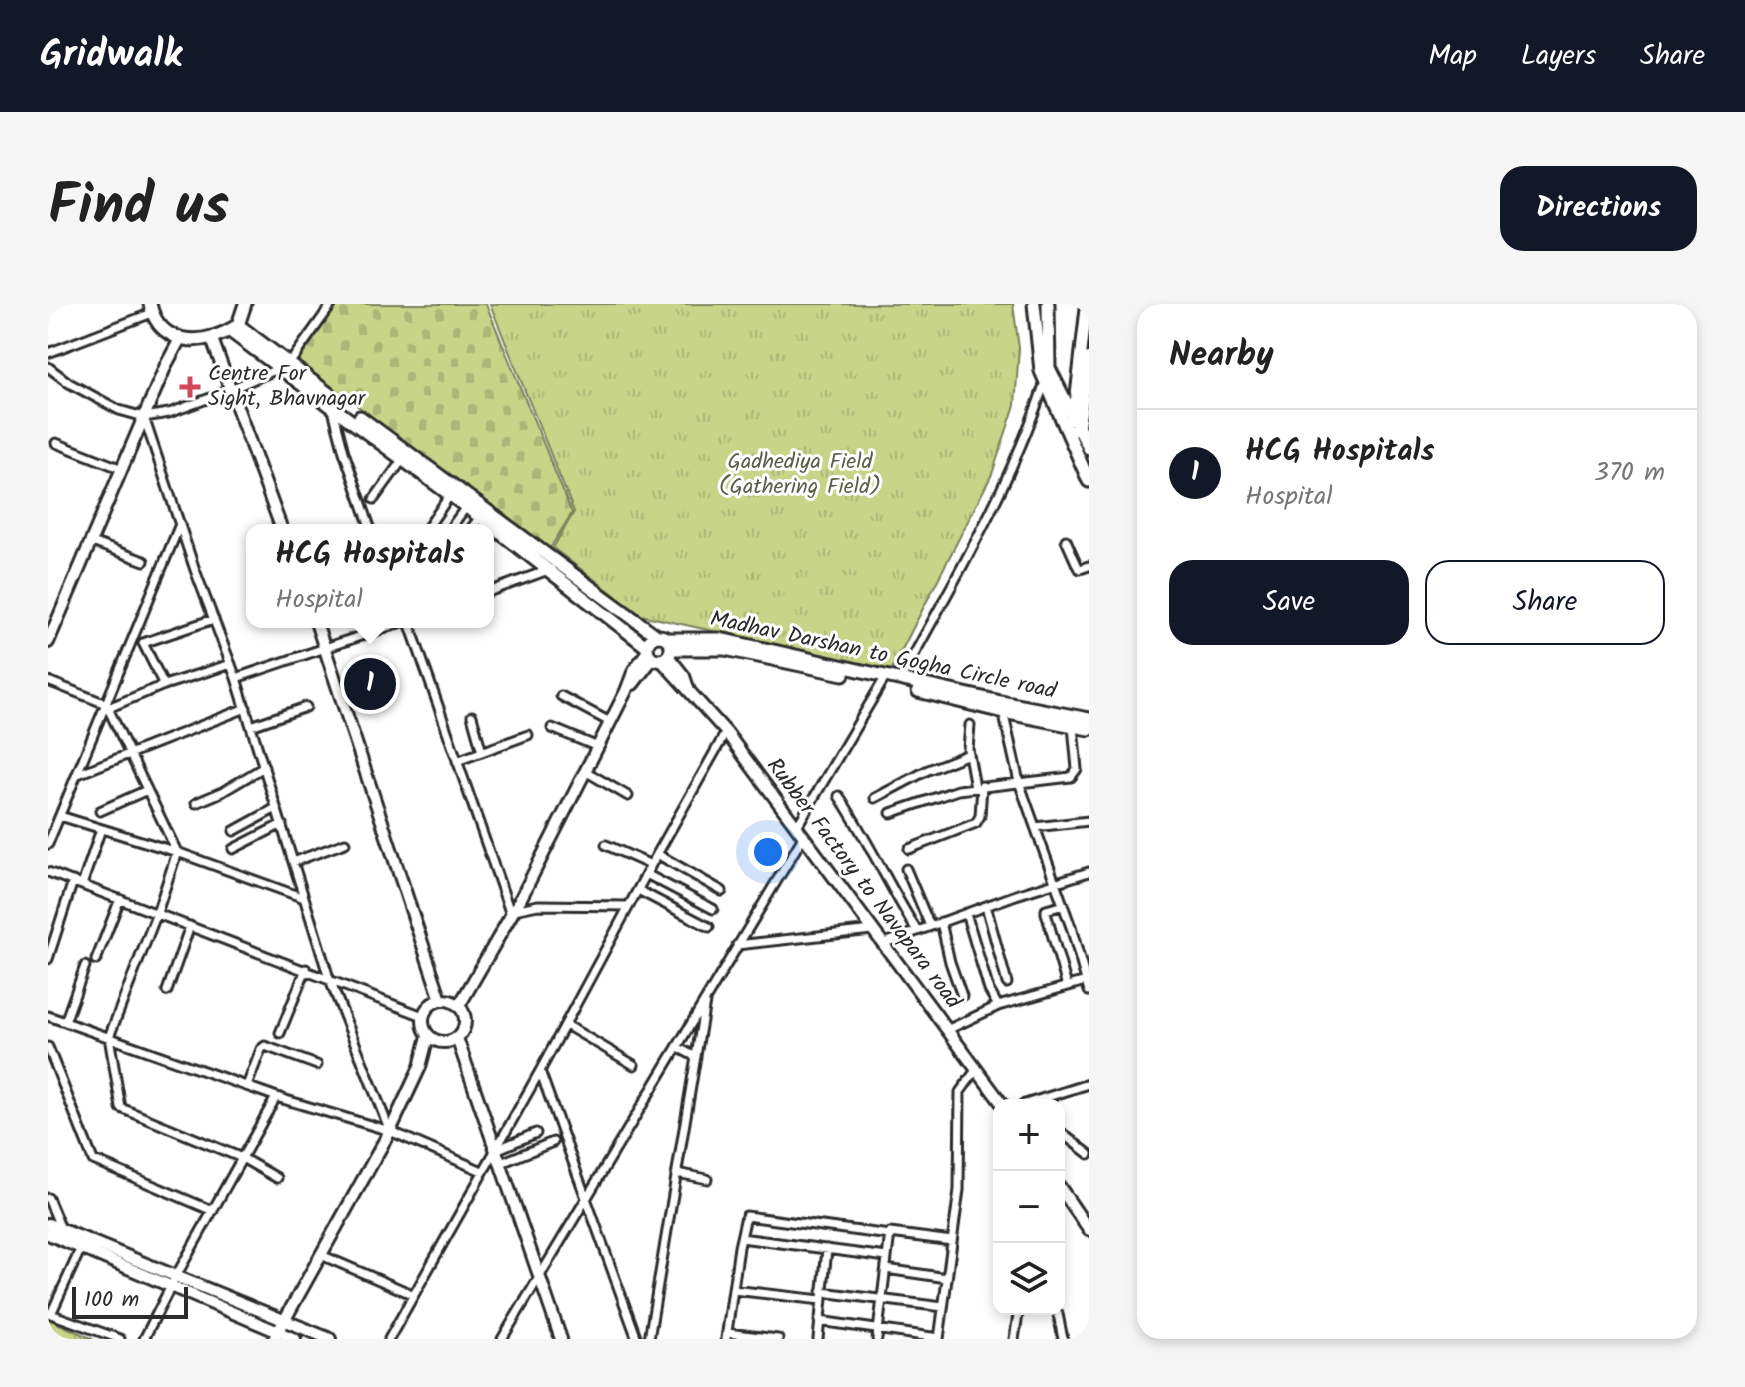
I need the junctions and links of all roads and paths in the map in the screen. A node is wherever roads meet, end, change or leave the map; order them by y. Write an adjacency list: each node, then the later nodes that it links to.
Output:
1 (245, 304): 7 (main road)
2 (332, 304): 12 (street)
3 (1034, 304): 15 (main road)
4 (1048, 304): 14 (main road)
5 (1087, 304): 19 (street)
6 (151, 309): 8 (main road); 10 (street)
7 (234, 328): 9 (main road); 12 (main road)
8 (180, 339): 9 (main road); 18 (street)
9 (212, 339): 16 (street)
10 (48, 353)
11 (1089, 358): 19 (street)
12 (285, 366): 16 (street); 17 (main road)
13 (48, 367): 18 (street)
14 (1049, 368): 15 (street); 19 (main road)
15 (1045, 381): 19 (main road); 53 (street)
16 (229, 390): 18 (street); 30 (street)
17 (330, 399): 22 (main road); 31 (street); 41 (main road)
18 (144, 417): 23 (street); 29 (street)
19 (1071, 426): 21 (main road); 24 (main road)
20 (56, 443): 23 (street)
21 (1089, 448)
22 (403, 459): 25 (main road); 26 (street)
23 (122, 469): 38 (street)
24 (1089, 481)
25 (450, 495): 27 (main road); 32 (street)
26 (374, 499)
27 (466, 507): 28 (main road); 33 (street)
28 (480, 517): 34 (street); 35 (main road)
29 (180, 524): 43 (street); 57 (street)
30 (280, 524)
31 (369, 524)
32 (430, 524)
33 (453, 524)
34 (475, 524)
35 (490, 524)
36 (494, 527): 41 (main road)
37 (1066, 540): 40 (street)
38 (92, 542): 39 (street); 47 (street)
39 (144, 561)
40 (1089, 566)
41 (555, 568): 42 (street); 49 (main road)
42 (494, 590)
43 (214, 619): 50 (street); 55 (street)
44 (318, 628): 48 (street)
45 (385, 628): 48 (street)
46 (411, 628): 75 (street)
47 (48, 642)
48 (326, 649): 51 (street); 147 (street)
49 (659, 650): 52 (main road); 63 (street); 69 (street, Rubber Factory to Navapara road)
50 (231, 664): 51 (street); 55 (street)
51 (236, 678): 60 (street)
52 (884, 679): 53 (main road, Madhav Darshan to Gogha Circle road); 59 (main road); 96 (street)
53 (900, 680): 59 (main road, Madhav Darshan to Gogha Circle road)
54 (48, 681): 57 (street)
55 (164, 685): 57 (street)
56 (561, 696): 63 (street)
57 (107, 706): 73 (street); 78 (street)
58 (306, 707): 65 (street)
59 (1002, 707): 62 (main road, Madhav Darshan to Gogha Circle road); 66 (main road); 79 (street)
60 (246, 708): 65 (street); 73 (street)
61 (472, 716): 72 (street)
62 (1089, 719)
63 (610, 722): 71 (street)
64 (970, 725): 74 (street)
65 (251, 726): 76 (street)
66 (1073, 726): 68 (main road); 79 (street)
67 (552, 728): 71 (street)
68 (1089, 729)
69 (726, 732): 96 (street, Rubber Factory to Navapara road); 103 (street)
70 (528, 735): 72 (street)
71 (598, 747): 77 (street)
72 (482, 752): 75 (street)
73 (130, 754): 78 (street); 81 (street)
74 (969, 754): 80 (street); 84 (street)
75 (457, 761): 121 (street)
76 (264, 767): 85 (street); 86 (street)
77 (585, 771): 82 (street); 121 (street)
78 (78, 774): 89 (street)
79 (1019, 782): 80 (street); 92 (street)
80 (978, 786): 88 (street); 101 (street)
81 (147, 790): 87 (street); 102 (street)
82 (628, 796)
83 (839, 796): 129 (street)
84 (875, 798)
85 (196, 803)
86 (276, 808): 91 (street); 94 (street)
87 (100, 811)
88 (891, 813)
89 (60, 816): 93 (street); 95 (street)
90 (1089, 821): 92 (street)
91 (282, 824): 100 (street); 104 (street)
92 (1035, 827): 111 (street)
93 (101, 829): 102 (street); 112 (street)
94 (234, 831)
95 (50, 832): 98 (street)
96 (799, 832): 128 (street, Rubber Factory to Navapara road); 131 (street)
97 (345, 843): 104 (street)
98 (48, 844)
99 (606, 845): 105 (street)
100 (233, 849)
101 (909, 849)
102 (177, 852): 115 (street); 122 (street)
103 (657, 854): 105 (street); 114 (street)
104 (293, 862): 115 (street)
105 (651, 865): 109 (street)
106 (906, 869): 126 (street)
107 (48, 872): 110 (street)
108 (1089, 872): 111 (street)
109 (646, 874): 113 (street); 120 (street)
110 (73, 881): 112 (street); 134 (street)
111 (1056, 883): 117 (street); 119 (street)
112 (82, 885): 116 (street)
113 (638, 890): 118 (street); 127 (street)
114 (722, 891)
115 (304, 898): 139 (street)
116 (120, 899): 122 (street); 135 (street)
117 (1064, 905): 133 (street); 142 (street)
118 (629, 906): 121 (street); 153 (street)
119 (986, 906): 123 (street); 141 (street)
120 (713, 909)
121 (513, 912): 140 (street)
122 (157, 913): 125 (street); 157 (street)
123 (966, 913): 124 (street); 149 (street)
124 (941, 922): 126 (street); 146 (street)
125 (190, 926): 137 (street); 143 (street)
126 (930, 926): 129 (street)
127 (709, 927)
128 (872, 930): 130 (street, Rubber Factory to Navapara road); 131 (street)
129 (917, 931): 130 (street)
130 (882, 944): 154 (street, Rubber Factory to Navapara road)
131 (737, 945): 145 (street)
132 (1089, 949): 133 (street)
133 (1079, 953): 138 (street)
134 (48, 959)
135 (96, 960)
136 (85, 966): 152 (street)
137 (306, 969): 139 (street); 155 (street)
138 (1087, 976): 142 (street); 144 (street)
139 (329, 978): 151 (street); 172 (street)
140 (475, 978): 147 (street); 148 (street)
141 (1007, 983)
142 (1067, 986): 149 (street)
143 (167, 991)
144 (1089, 991)
145 (706, 995): 160 (street); 161 (street)
146 (962, 996)
147 (440, 1002): 148 (street); 151 (street)
148 (459, 1006): 158 (street)
149 (998, 1006): 154 (street)
150 (48, 1016): 152 (street)
151 (423, 1016): 156 (street)
152 (65, 1022): 157 (street)
153 (566, 1025): 163 (street); 166 (street)
154 (947, 1030): 165 (street, Rubber Factory to Navapara road)
155 (280, 1033)
156 (428, 1036): 158 (street); 164 (street)
157 (109, 1037): 168 (street); 178 (street)
158 (448, 1041): 164 (street); 176 (street)
159 (48, 1047): 187 (street)
160 (677, 1047): 161 (street); 185 (street)
161 (696, 1057): 181 (street)
162 (317, 1065): 168 (street)
163 (634, 1065)
164 (420, 1067): 172 (street)
165 (976, 1070): 169 (street, Rubber Factory to Navapara road); 193 (street)
166 (540, 1071): 176 (street); 185 (street)
167 (1089, 1084): 170 (street)
168 (247, 1086): 171 (street)
169 (998, 1099)
170 (1047, 1099)
171 (286, 1100): 172 (street); 178 (street)
172 (390, 1131): 180 (street); 196 (street)
173 (536, 1133): 176 (street)
174 (1065, 1136): 177 (street)
175 (553, 1142): 179 (street)
176 (496, 1149): 179 (street); 180 (street)
177 (1089, 1154)
178 (242, 1158): 182 (street); 187 (street)
179 (501, 1163): 199 (street)
180 (482, 1171): 203 (street)
181 (677, 1173): 183 (street); 224 (street)
182 (277, 1178)
183 (707, 1179)
184 (1065, 1195): 188 (street)
185 (587, 1196): 199 (street); 223 (street)
186 (48, 1198): 189 (street)
187 (213, 1211): 201 (street)
188 (1086, 1225)
189 (62, 1230): 190 (street); 201 (street)
190 (49, 1232): 194 (street)
191 (890, 1235): 192 (street); 193 (street); 197 (street)
192 (741, 1238): 195 (street); 202 (street)
193 (952, 1241): 200 (street)
194 (81, 1248): 201 (street); 207 (street)
195 (827, 1249): 197 (street); 204 (street)
196 (321, 1255): 203 (street); 210 (street)
197 (887, 1257): 198 (street)
198 (886, 1269): 200 (street); 205 (street)
199 (539, 1273): 221 (street); 222 (street)
200 (947, 1278): 206 (street)
201 (173, 1282): 210 (street); 213 (street); 217 (street)
202 (733, 1290): 204 (street); 214 (street)
203 (414, 1295): 220 (street)
204 (822, 1296): 205 (street); 211 (street)
205 (882, 1300): 206 (street); 212 (street)
206 (943, 1307): 215 (street)
207 (50, 1314): 216 (street)
208 (1018, 1315): 228 (street)
209 (1058, 1315): 229 (street)
210 (285, 1320): 213 (street); 219 (street)
211 (819, 1321): 212 (street); 226 (street)
212 (879, 1328): 215 (street); 227 (street)
213 (276, 1336): 218 (street)
214 (726, 1336): 225 (street)
215 (939, 1338)
216 (120, 1339)
217 (144, 1339)
218 (295, 1339)
219 (330, 1339)
220 (389, 1339)
221 (502, 1339)
222 (561, 1339)
223 (637, 1339)
224 (649, 1339)
225 (778, 1339)
226 (818, 1339)
227 (877, 1339)
228 (1014, 1339)
229 (1063, 1339)

